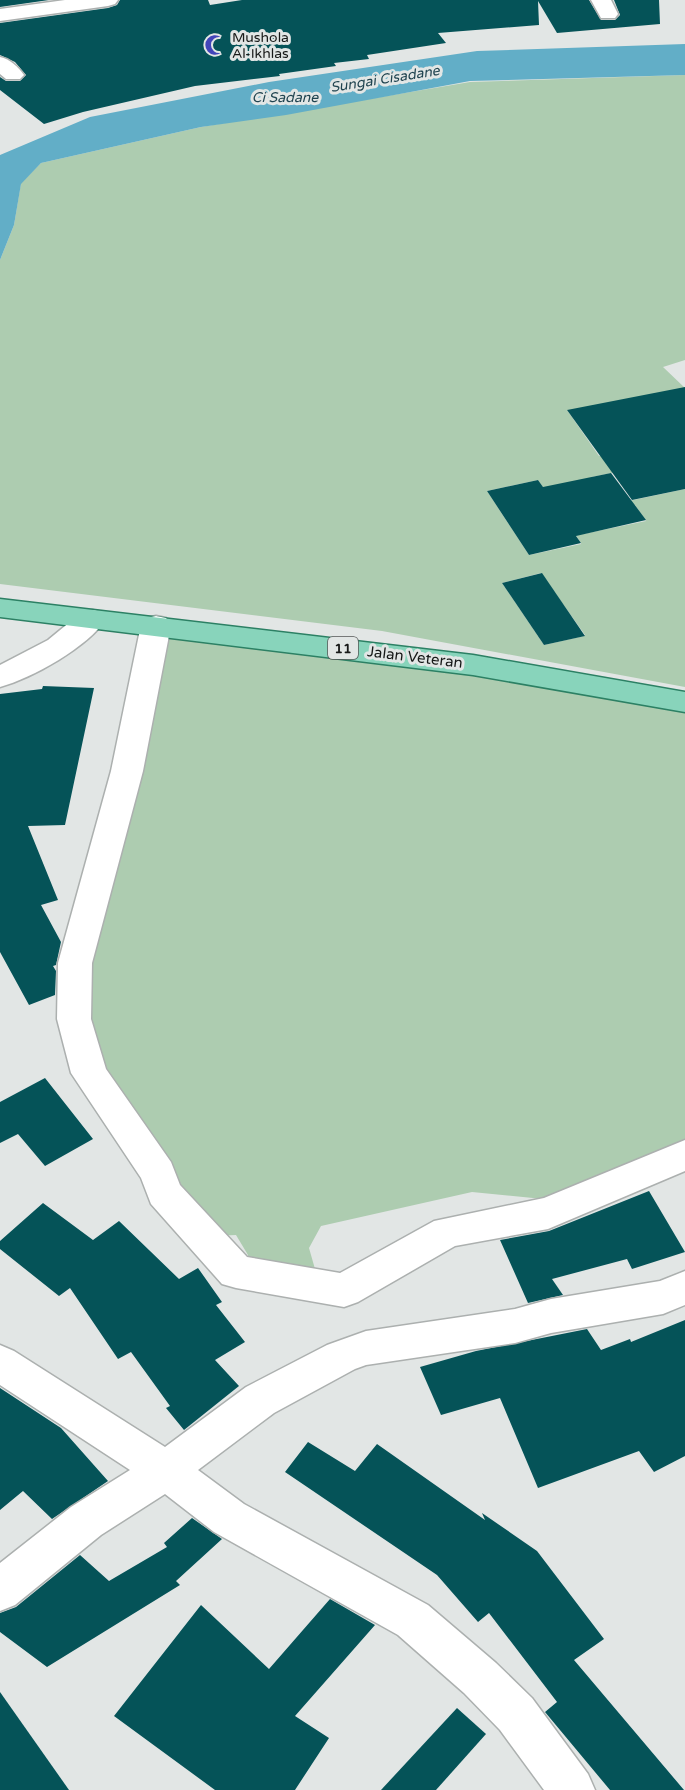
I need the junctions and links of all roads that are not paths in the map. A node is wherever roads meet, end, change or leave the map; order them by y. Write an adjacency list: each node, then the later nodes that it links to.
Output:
1 (108, 0): 2 (street)
2 (0, 15)
3 (0, 608): 4 (main road, Jalan Veteran / 11)
4 (92, 619): 5 (main road, Jalan Veteran / 11); 6 (street)
5 (156, 625): 7 (main road, Jalan Veteran / 11); 8 (street)
6 (0, 677)
7 (685, 702)
8 (685, 1155)
9 (685, 1288): 11 (street)
10 (0, 1363): 11 (street)
11 (166, 1470): 12 (street); 13 (street)
12 (0, 1590)
13 (572, 1790)

